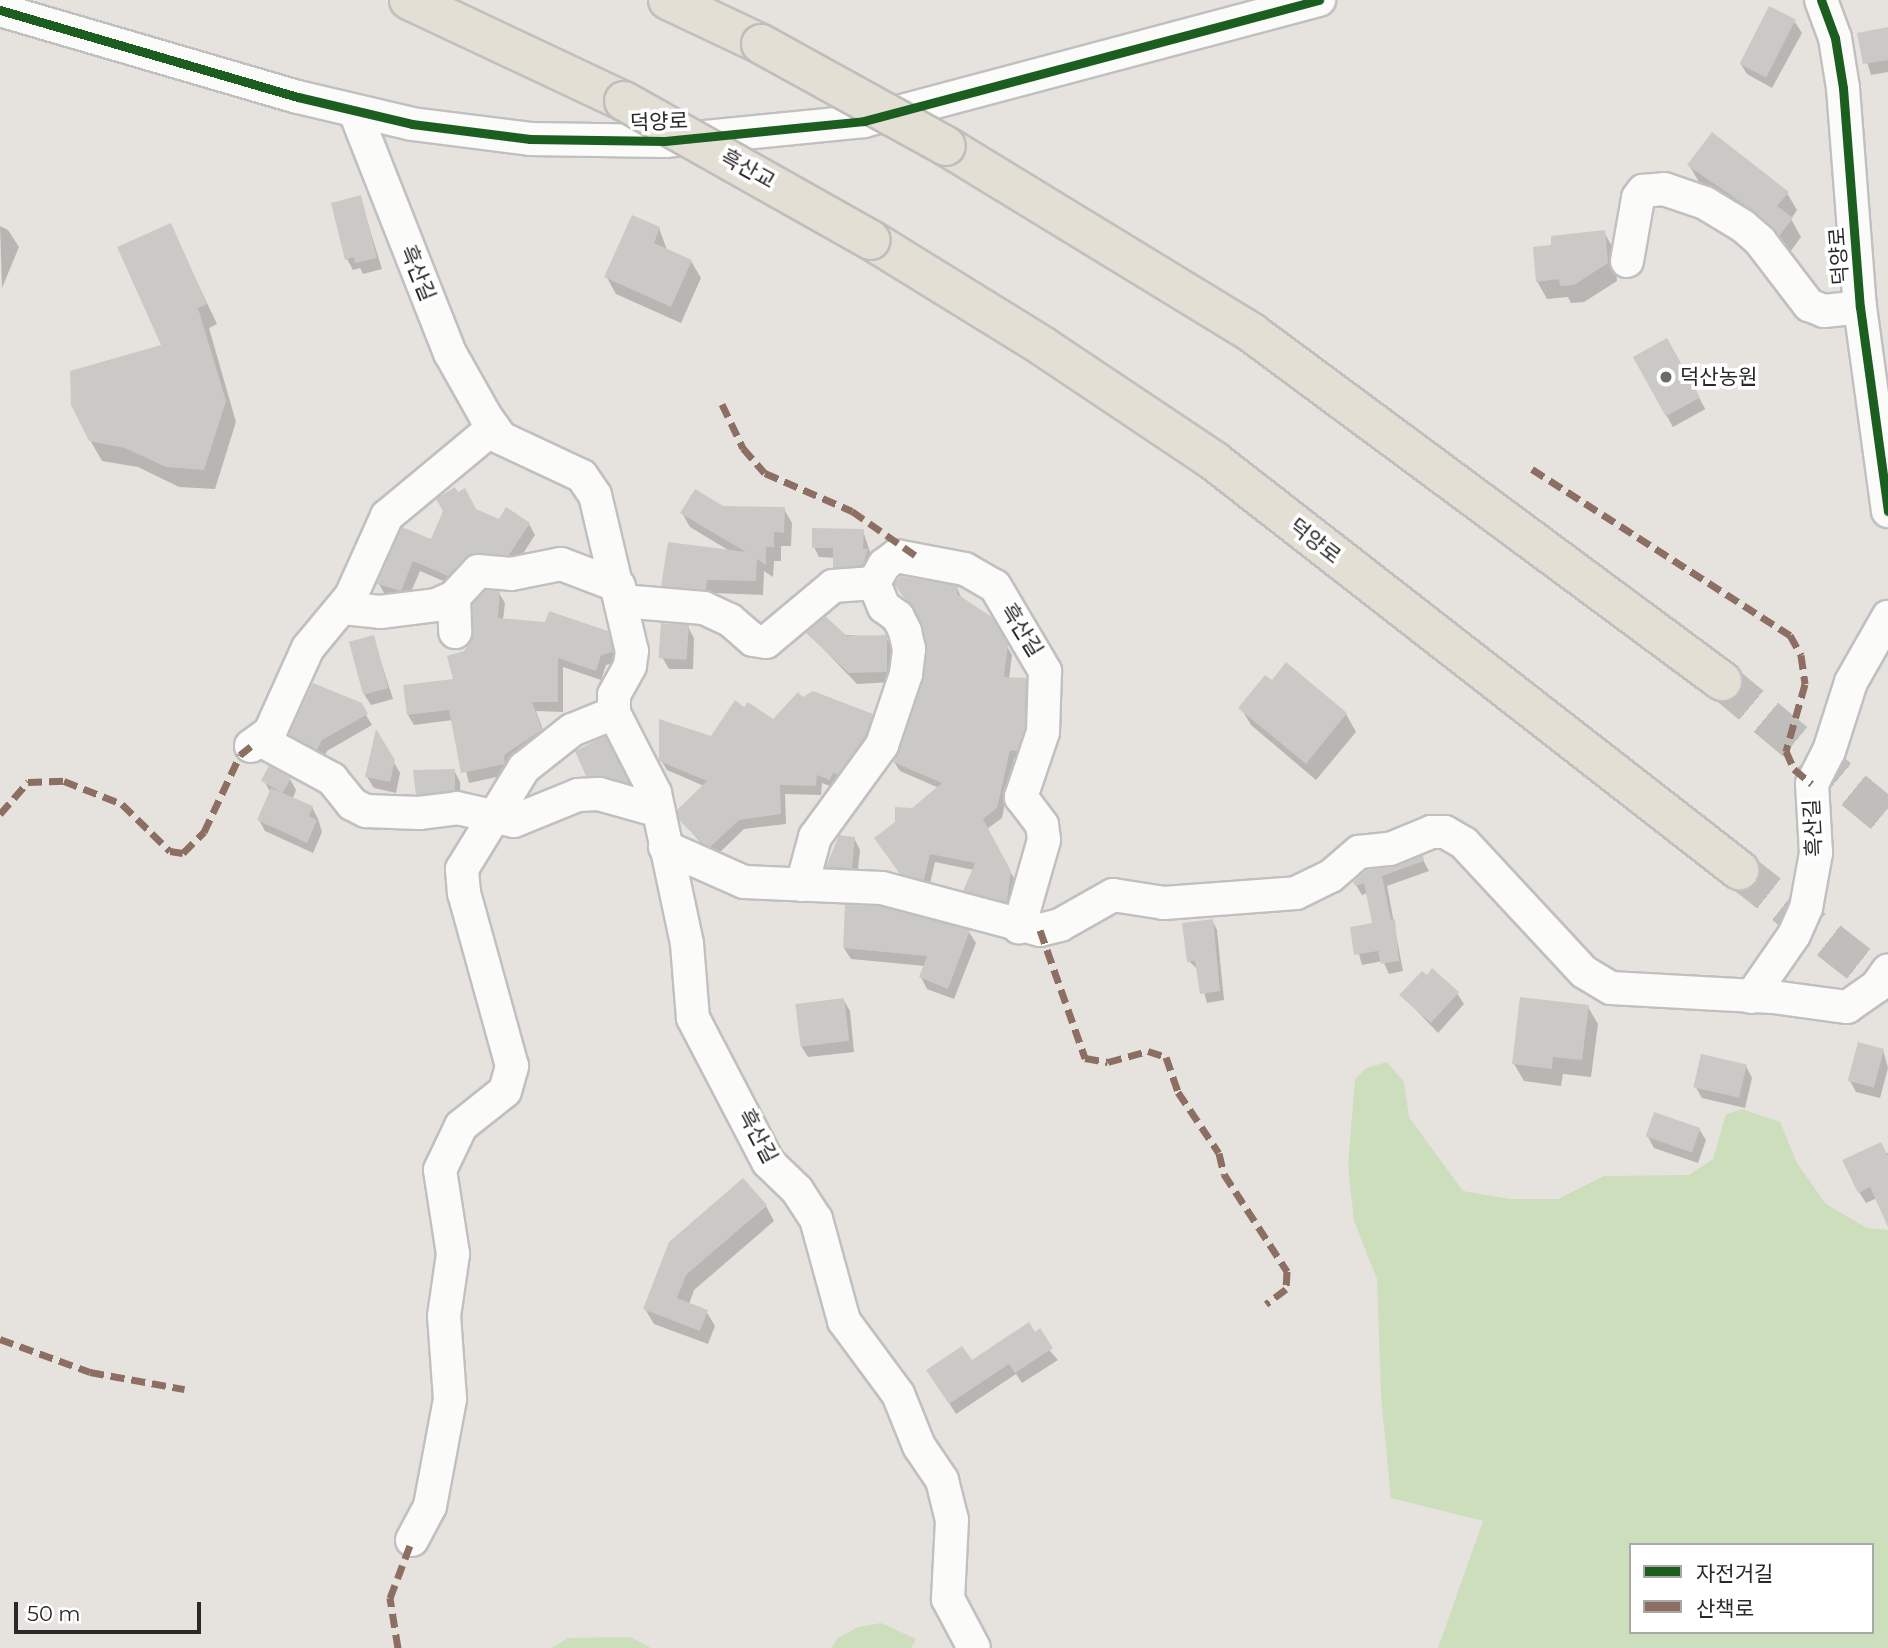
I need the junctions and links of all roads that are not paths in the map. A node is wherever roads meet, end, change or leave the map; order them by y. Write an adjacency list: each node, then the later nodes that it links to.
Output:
1 (409, 0): 6 (main road, 덕양로)
2 (668, 0): 19 (main road, bridge)
3 (1319, 0): 7 (street, 덕양로)
4 (1821, 0): 10 (street, 덕양로)
5 (0, 10): 7 (street, 덕양로)
6 (625, 101): 8 (main road, 흑산교, bridge)
7 (355, 112): 11 (street, 흑산길)
8 (871, 240): 24 (main road, 덕양로)
9 (1627, 261): 10 (street)
10 (1860, 307): 12 (street, 덕양로)
11 (493, 428): 14 (street, 흑산길); 16 (street)
12 (1888, 511)
13 (874, 583): 14 (street); 25 (street); 26 (street, 흑산길)
14 (620, 593): 15 (street); 20 (street, 흑산길)
15 (454, 597): 16 (street); 18 (street)
16 (343, 608): 22 (street)
17 (1888, 617): 28 (street, 흑산길)
18 (455, 632)
19 (1722, 681)
20 (614, 713): 21 (street, 흑산길); 22 (street)
21 (659, 811): 22 (street); 23 (street, 흑산길)
22 (491, 818): 29 (street)
23 (665, 847): 25 (street); 30 (street, 흑산길)
24 (1740, 870)
25 (803, 885): 26 (street)
26 (1019, 927): 28 (street)
27 (1888, 970): 28 (street)
28 (1751, 997)
29 (412, 1540)
30 (974, 1648)

